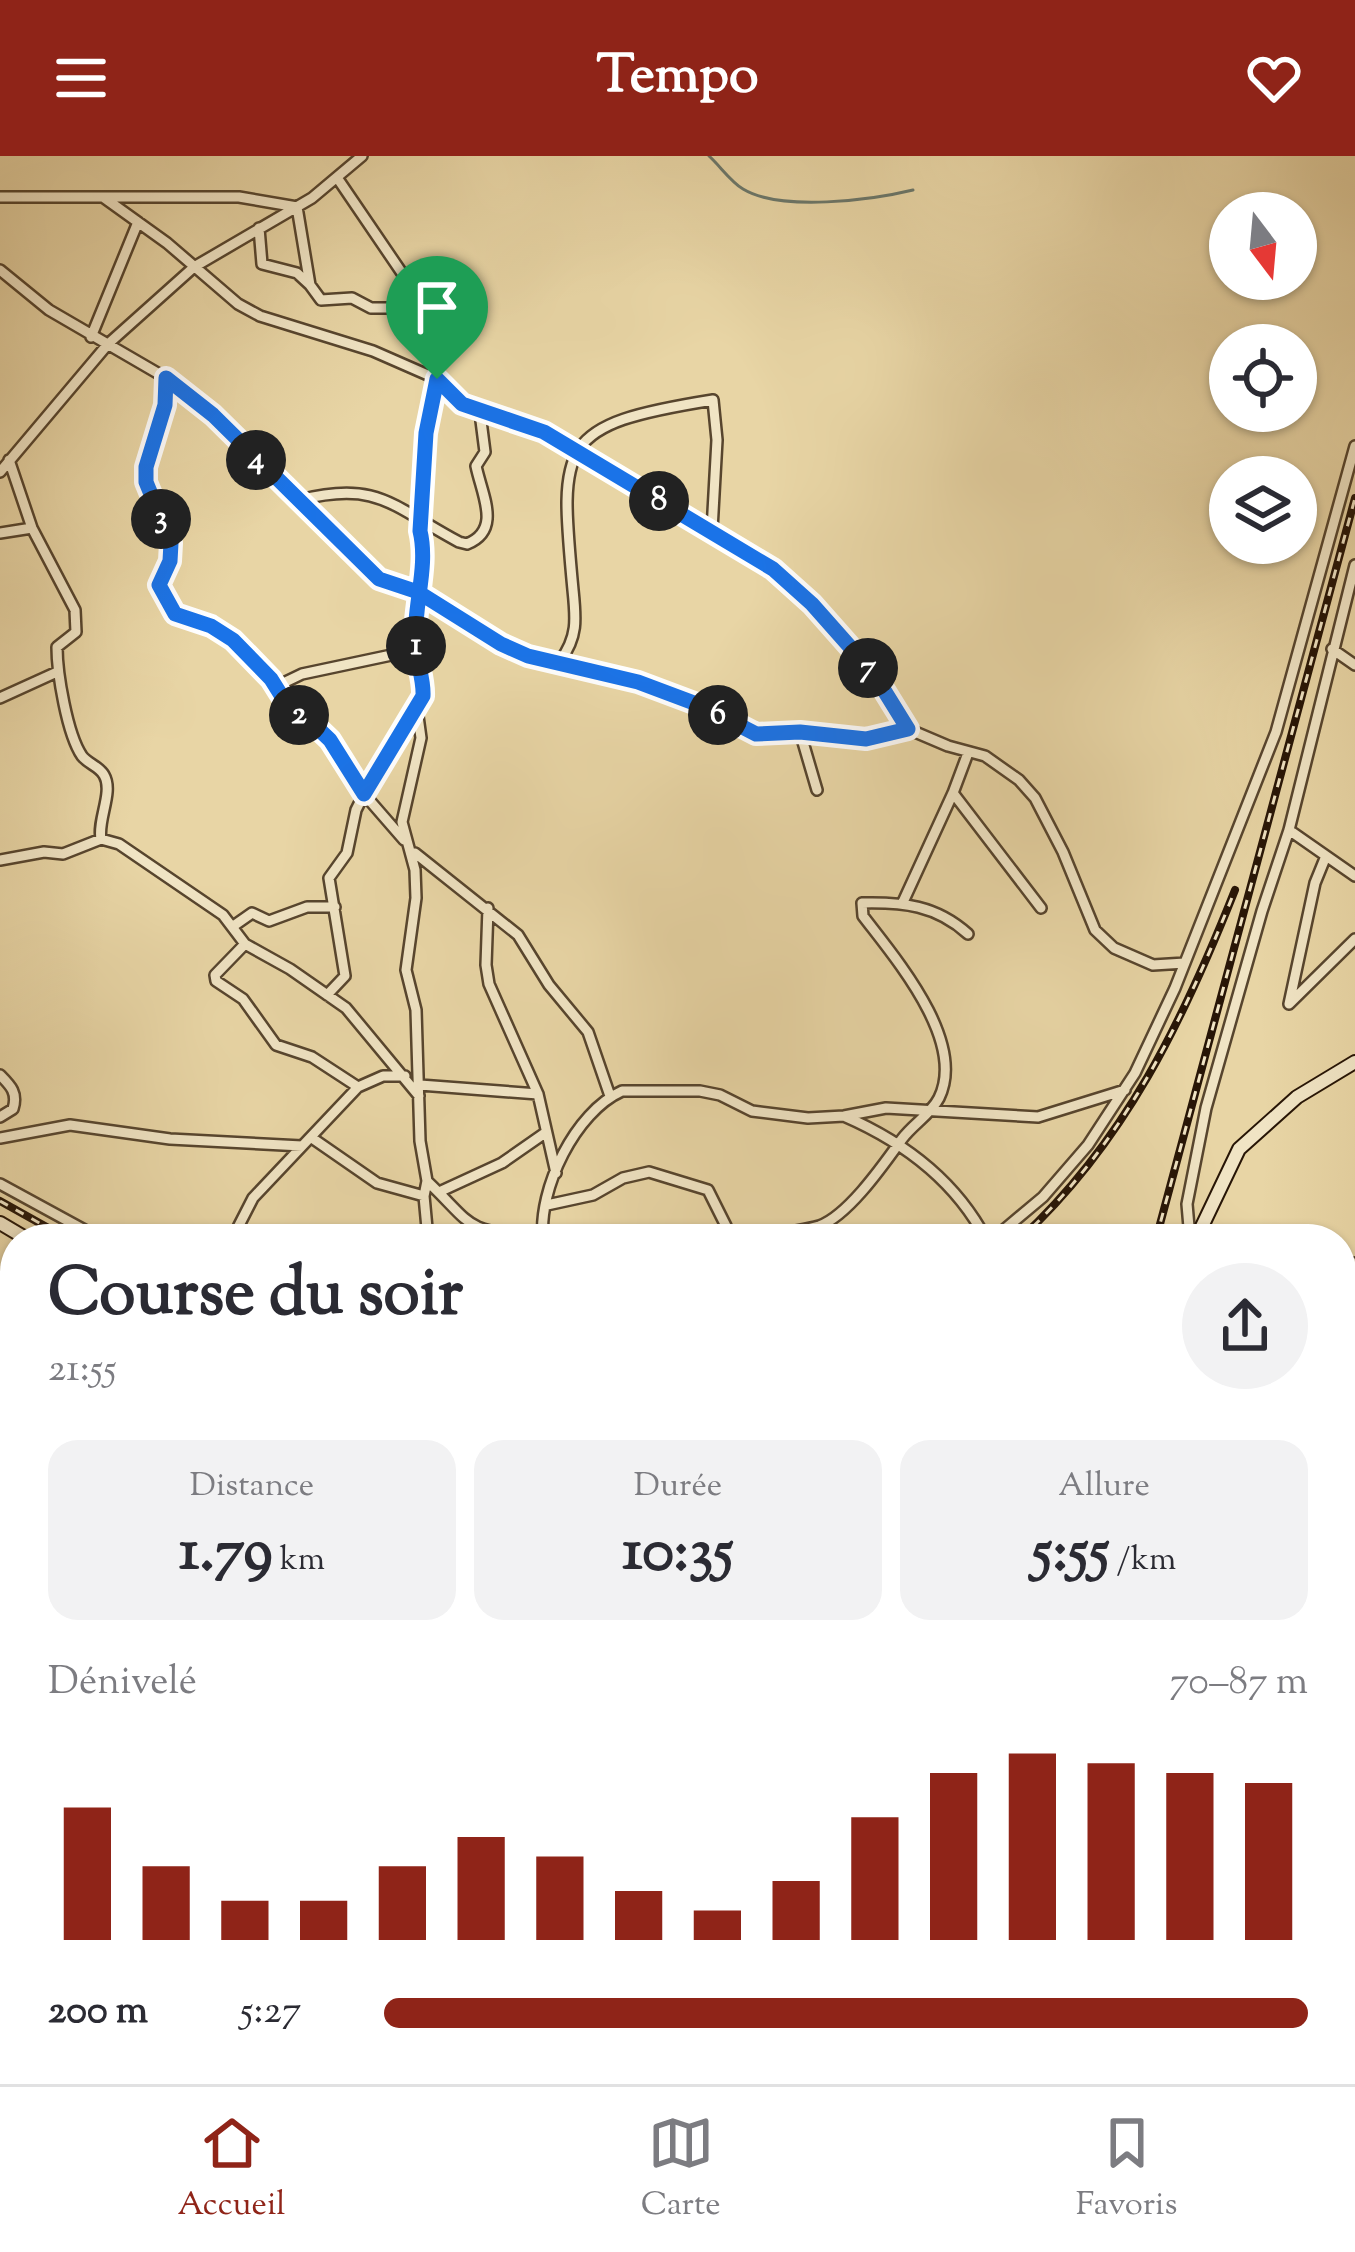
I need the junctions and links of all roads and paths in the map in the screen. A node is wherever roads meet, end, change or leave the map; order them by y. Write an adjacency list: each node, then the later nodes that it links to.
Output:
1 (362, 156): 2 (street)
2 (338, 178): 5 (street); 11 (street)
3 (0, 197): 4 (street)
4 (103, 197): 5 (street); 6 (street)
5 (297, 207): 7 (street); 10 (street)
6 (138, 222): 8 (street); 12 (street)
7 (259, 228): 8 (street); 10 (street)
8 (194, 267): 13 (street); 15 (street)
9 (0, 270): 12 (street)
10 (310, 285): 11 (street)
11 (414, 308): 15 (street)
12 (91, 337): 13 (street)
13 (108, 344): 14 (street); 19 (street)
14 (166, 378): 21 (street); 33 (street)
15 (437, 379): 16 (street); 22 (street)
16 (480, 413): 18 (street); 22 (street)
17 (1355, 446): 56 (street)
18 (576, 449): 24 (street); 24 (street); 30 (street)
19 (9, 460): 20 (street); 23 (street)
20 (0, 472)
21 (299, 501): 22 (street); 27 (street)
22 (421, 522): 27 (street)
23 (32, 528): 25 (street); 32 (street)
24 (712, 530): 36 (street)
25 (0, 533)
26 (1355, 565): 28 (street)
27 (418, 592): 29 (street); 30 (street)
28 (1332, 649): 31 (street); 42 (street)
29 (416, 650): 33 (street); 35 (street)
30 (560, 661): 37 (street)
31 (1355, 665)
32 (57, 672): 34 (street); 43 (street)
33 (275, 687): 41 (street)
34 (0, 698)
35 (417, 709): 41 (street); 44 (street)
36 (908, 729): 37 (street); 38 (street)
37 (800, 732): 39 (street)
38 (968, 752): 40 (street); 56 (street)
39 (817, 790)
40 (953, 793): 48 (street); 51 (street)
41 (364, 794): 44 (street); 49 (street)
42 (1289, 830): 45 (street); 89 (street)
43 (101, 839): 46 (street); 52 (street)
44 (410, 846): 50 (street); 62 (street)
45 (1326, 856): 47 (street); 54 (street)
46 (0, 860)
47 (1355, 876)
48 (903, 902): 53 (street); 66 (street)
49 (335, 907): 52 (street); 57 (street)
50 (488, 908): 64 (street); 65 (street)
51 (1041, 908)
52 (232, 927): 55 (street)
53 (968, 934)
54 (1355, 939)
55 (244, 944): 57 (street); 61 (street)
56 (1185, 963): 63 (street)
57 (327, 995): 60 (street)
58 (1355, 1062): 90 (street)
59 (0, 1075): 68 (street)
60 (405, 1076): 61 (street); 62 (street)
61 (358, 1087): 71 (street)
62 (420, 1090): 64 (street); 75 (street)
63 (1125, 1090): 66 (street); 88 (street)
64 (538, 1094): 69 (street)
65 (610, 1096): 67 (street); 74 (street)
66 (933, 1108): 67 (street); 72 (street)
67 (844, 1116): 72 (street)
68 (0, 1117)
69 (545, 1133): 74 (street); 77 (street)
70 (0, 1138): 73 (street)
71 (312, 1138): 73 (street); 78 (street)
72 (898, 1145): 86 (street); 87 (street)
73 (302, 1146): 81 (street)
74 (556, 1173): 79 (street)
75 (427, 1180): 77 (street); 78 (street)
76 (0, 1184): 80 (street)
77 (439, 1192): 83 (street)
78 (424, 1196): 82 (street)
79 (547, 1204): 84 (street); 85 (street)
80 (73, 1224)
81 (240, 1224)
82 (427, 1224)
83 (468, 1224)
84 (545, 1224)
85 (725, 1224)
86 (822, 1224)
87 (979, 1224)
88 (1009, 1224)
89 (1190, 1224)
90 (1201, 1224)

